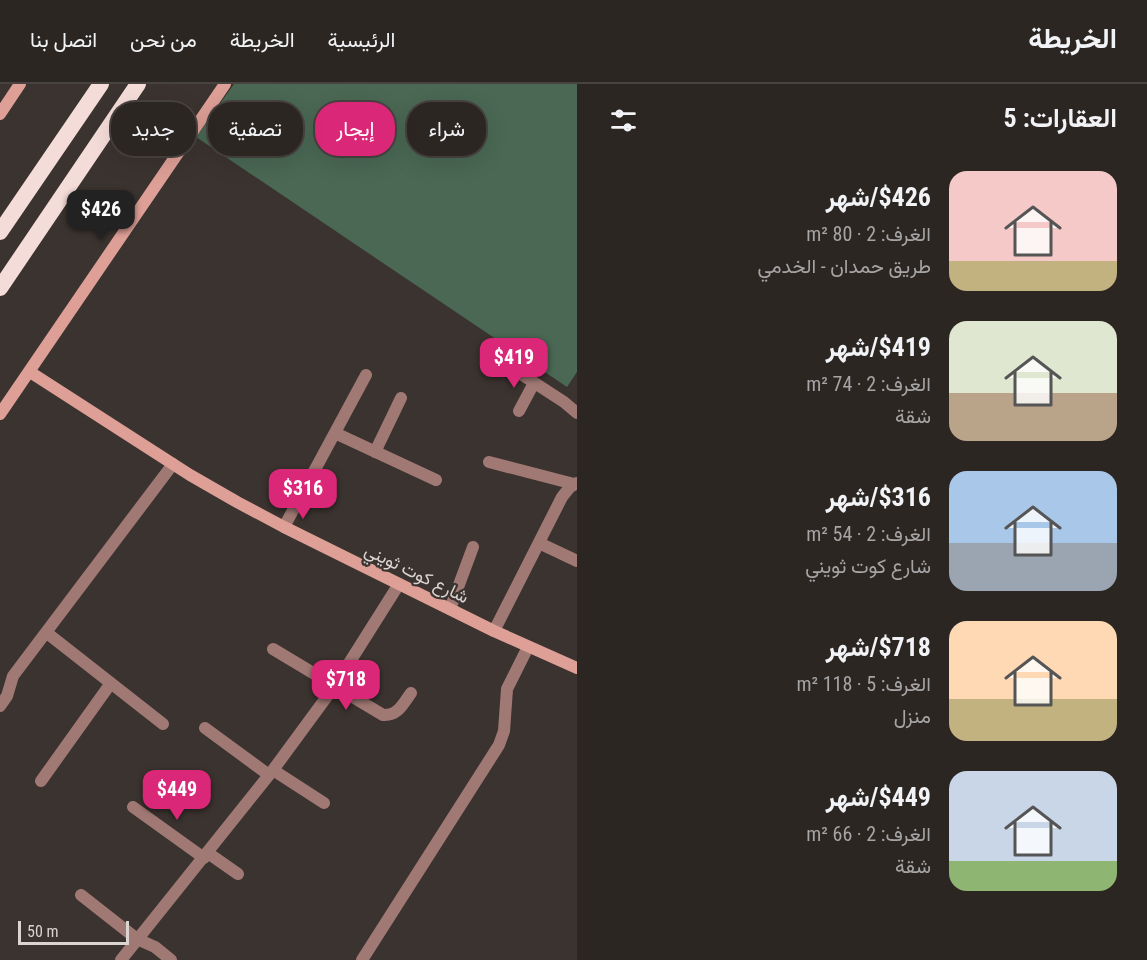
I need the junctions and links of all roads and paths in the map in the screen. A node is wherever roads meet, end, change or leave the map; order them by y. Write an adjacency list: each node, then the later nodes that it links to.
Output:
1 (20, 84): 5 (main road)
2 (101, 84): 6 (highway)
3 (138, 84): 7 (highway)
4 (225, 84): 9 (main road)
5 (0, 114)
6 (0, 232)
7 (0, 288)
8 (490, 354): 11 (street)
9 (30, 372): 15 (main road); 19 (main road, شارع كوت ثويني)
10 (366, 375): 16 (street)
11 (534, 383): 13 (street); 14 (street)
12 (401, 398): 17 (street)
13 (519, 411)
14 (577, 413)
15 (0, 414)
16 (335, 433): 17 (street); 22 (street)
17 (375, 452): 20 (street)
18 (489, 462): 21 (street)
19 (173, 464): 22 (main road, شارع كوت ثويني); 29 (street)
20 (436, 480)
21 (576, 484): 23 (street)
22 (284, 527): 26 (main road, شارع كوت ثويني)
23 (539, 543): 25 (street); 28 (street)
24 (473, 547): 27 (street)
25 (577, 561)
26 (399, 584): 27 (main road, شارع كوت ثويني); 34 (street)
27 (450, 609): 28 (main road, شارع كوت ثويني)
28 (494, 631): 30 (main road, شارع كوت ثويني)
29 (47, 633): 33 (street); 36 (street)
30 (528, 647): 32 (main road, شارع كوت ثويني); 49 (street)
31 (273, 650): 34 (street)
32 (577, 668)
33 (111, 683): 37 (street); 40 (street)
34 (334, 687): 35 (street); 39 (street)
35 (411, 693)
36 (0, 706)
37 (163, 724)
38 (205, 728): 39 (street)
39 (271, 772): 41 (street); 43 (street)
40 (41, 781)
41 (324, 803)
42 (133, 807): 43 (street)
43 (206, 856): 44 (street); 46 (street)
44 (238, 874)
45 (81, 895): 46 (street)
46 (137, 939): 47 (street); 48 (street)
47 (121, 960)
48 (171, 960)
49 (362, 960)

